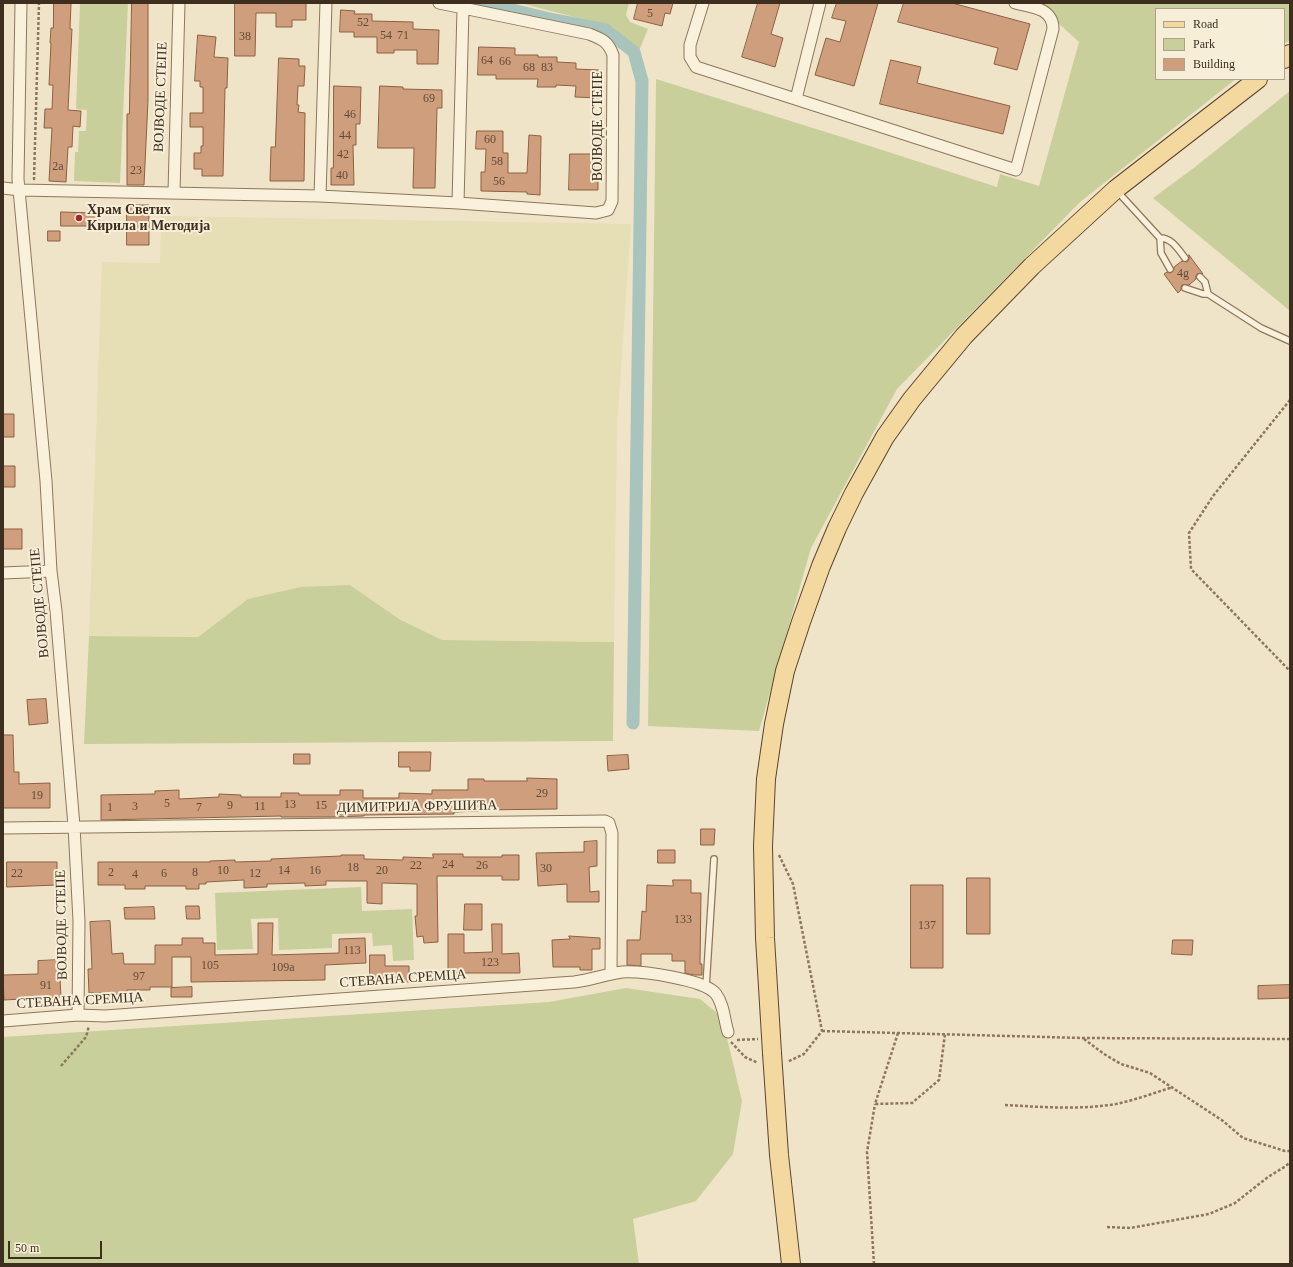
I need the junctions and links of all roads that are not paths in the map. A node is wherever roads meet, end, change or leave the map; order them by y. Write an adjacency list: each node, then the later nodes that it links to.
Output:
1 (21, 3): 11 (street, ВОЈВОДЕ СТЕПЕ)
2 (179, 3): 14 (street, ВОЈВОДЕ СТЕПЕ)
3 (326, 3): 15 (street)
4 (439, 3): 8 (street, ВОЈВОДЕ СТЕПЕ)
5 (702, 3): 10 (street)
6 (820, 3): 10 (street)
7 (1015, 3): 10 (street)
8 (463, 9): 16 (street); 16 (street, ВОЈВОДЕ СТЕПЕ)
9 (1257, 80): 13 (main road)
10 (796, 100)
11 (19, 184): 12 (street); 14 (street, ВОЈВОДЕ СТЕПЕ); 24 (street, ВОЈВОДЕ СТЕПЕ)
12 (3, 188)
13 (1116, 189): 17 (lane); 34 (main road, bridge)
14 (174, 192): 15 (street, ВОЈВОДЕ СТЕПЕ)
15 (320, 196): 16 (street, ВОЈВОДЕ СТЕПЕ)
16 (458, 203)
17 (1160, 238): 18 (lane); 19 (lane)
18 (1185, 258)
19 (1170, 269)
20 (1200, 277): 22 (lane)
21 (1185, 288): 22 (lane)
22 (1208, 294): 23 (lane)
23 (1290, 341)
24 (51, 571): 25 (street); 26 (street, ВОЈВОДЕ СТЕПЕ)
25 (3, 573)
26 (74, 826): 27 (street); 29 (street, ДИМИТРИЈА ФРУШИЋА); 31 (street, ВОЈВОДЕ СТЕПЕ)
27 (3, 828)
28 (714, 859): 30 (lane)
29 (611, 974): 30 (street, СТЕВАНА СРЕМЦА); 31 (street, СТЕВАНА СРЕМЦА)
30 (706, 987): 33 (street)
31 (78, 1015): 32 (street, СТЕВАНА СРЕМЦА)
32 (3, 1021)
33 (729, 1036)
34 (791, 1264)

